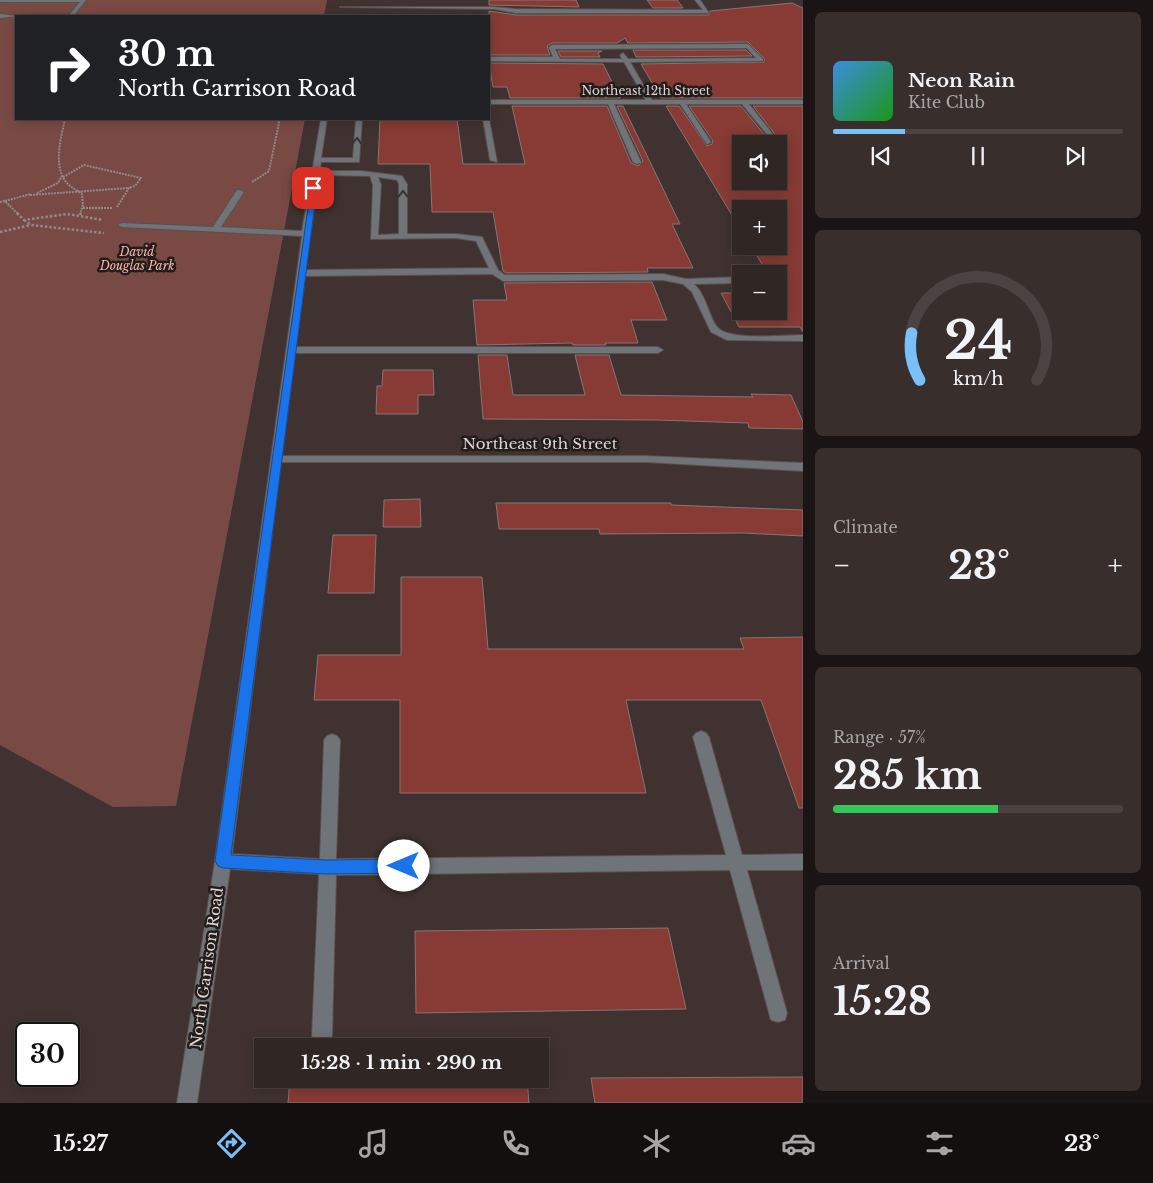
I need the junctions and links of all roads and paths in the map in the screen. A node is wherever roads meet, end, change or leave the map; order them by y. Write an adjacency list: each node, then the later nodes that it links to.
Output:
1 (343, 0): 4 (street)
2 (697, 0): 4 (street)
3 (0, 1): 5 (street)
4 (342, 8): 6 (street)
5 (72, 15)
6 (340, 15)
7 (0, 16): 8 (street)
8 (15, 16)
9 (618, 46): 11 (street); 12 (street); 12 (street)
10 (490, 59): 11 (street)
11 (557, 59): 12 (street)
12 (626, 61): 15 (street)
13 (502, 94): 19 (street)
14 (635, 94): 15 (street)
15 (645, 94): 16 (street); 21 (street)
16 (655, 94)
17 (788, 94): 24 (street)
18 (490, 102): 19 (street, Northeast 12th Street)
19 (502, 102): 20 (street, Northeast 12th Street)
20 (610, 102): 21 (street, Northeast 12th Street); 34 (street)
21 (650, 102): 22 (street, Northeast 12th Street)
22 (682, 102): 23 (street, Northeast 12th Street); 31 (street)
23 (744, 102): 24 (street, Northeast 12th Street); 30 (street)
24 (800, 102)
25 (65, 120): 37 (path)
26 (278, 120): 40 (path)
27 (324, 120): 32 (street, North Garrison Road)
28 (359, 120): 32 (street, one-way to 28)
29 (486, 120): 33 (street)
30 (770, 135)
31 (708, 142)
32 (318, 160): 35 (street, North Garrison Road)
33 (494, 160)
34 (637, 162)
35 (316, 173): 36 (street); 52 (street, North Garrison Road)
36 (374, 176): 53 (street, one-way to 36); 53 (street)
37 (63, 177): 38 (path); 39 (path); 41 (path)
38 (129, 188): 39 (path); 45 (path)
39 (80, 192): 41 (path); 44 (path)
40 (240, 192): 50 (street)
41 (30, 195): 42 (path)
42 (5, 201): 43 (path); 46 (path)
43 (0, 202)
44 (83, 208): 45 (path); 46 (path)
45 (116, 208): 47 (path)
46 (80, 215): 47 (path)
47 (108, 221): 49 (path)
48 (31, 225): 51 (path)
49 (122, 225): 50 (street)
50 (216, 229): 52 (street)
51 (0, 232)
52 (306, 234): 55 (street, North Garrison Road)
53 (403, 236): 54 (street)
54 (494, 271): 55 (street); 57 (street)
55 (301, 274): 59 (street, North Garrison Road)
56 (732, 280): 57 (street)
57 (686, 282): 58 (street)
58 (803, 338)
59 (291, 350): 60 (street); 61 (street, North Garrison Road)
60 (658, 350)
61 (276, 459): 62 (street, Northeast 9th Street); 65 (street, North Garrison Road)
62 (803, 466)
63 (701, 737): 66 (street)
64 (332, 740): 68 (street)
65 (223, 861): 68 (street); 71 (street, North Garrison Road)
66 (735, 862): 67 (street); 68 (street); 69 (street)
67 (803, 862)
68 (326, 867): 70 (street)
69 (778, 1013)
70 (322, 1036)
71 (188, 1103)

